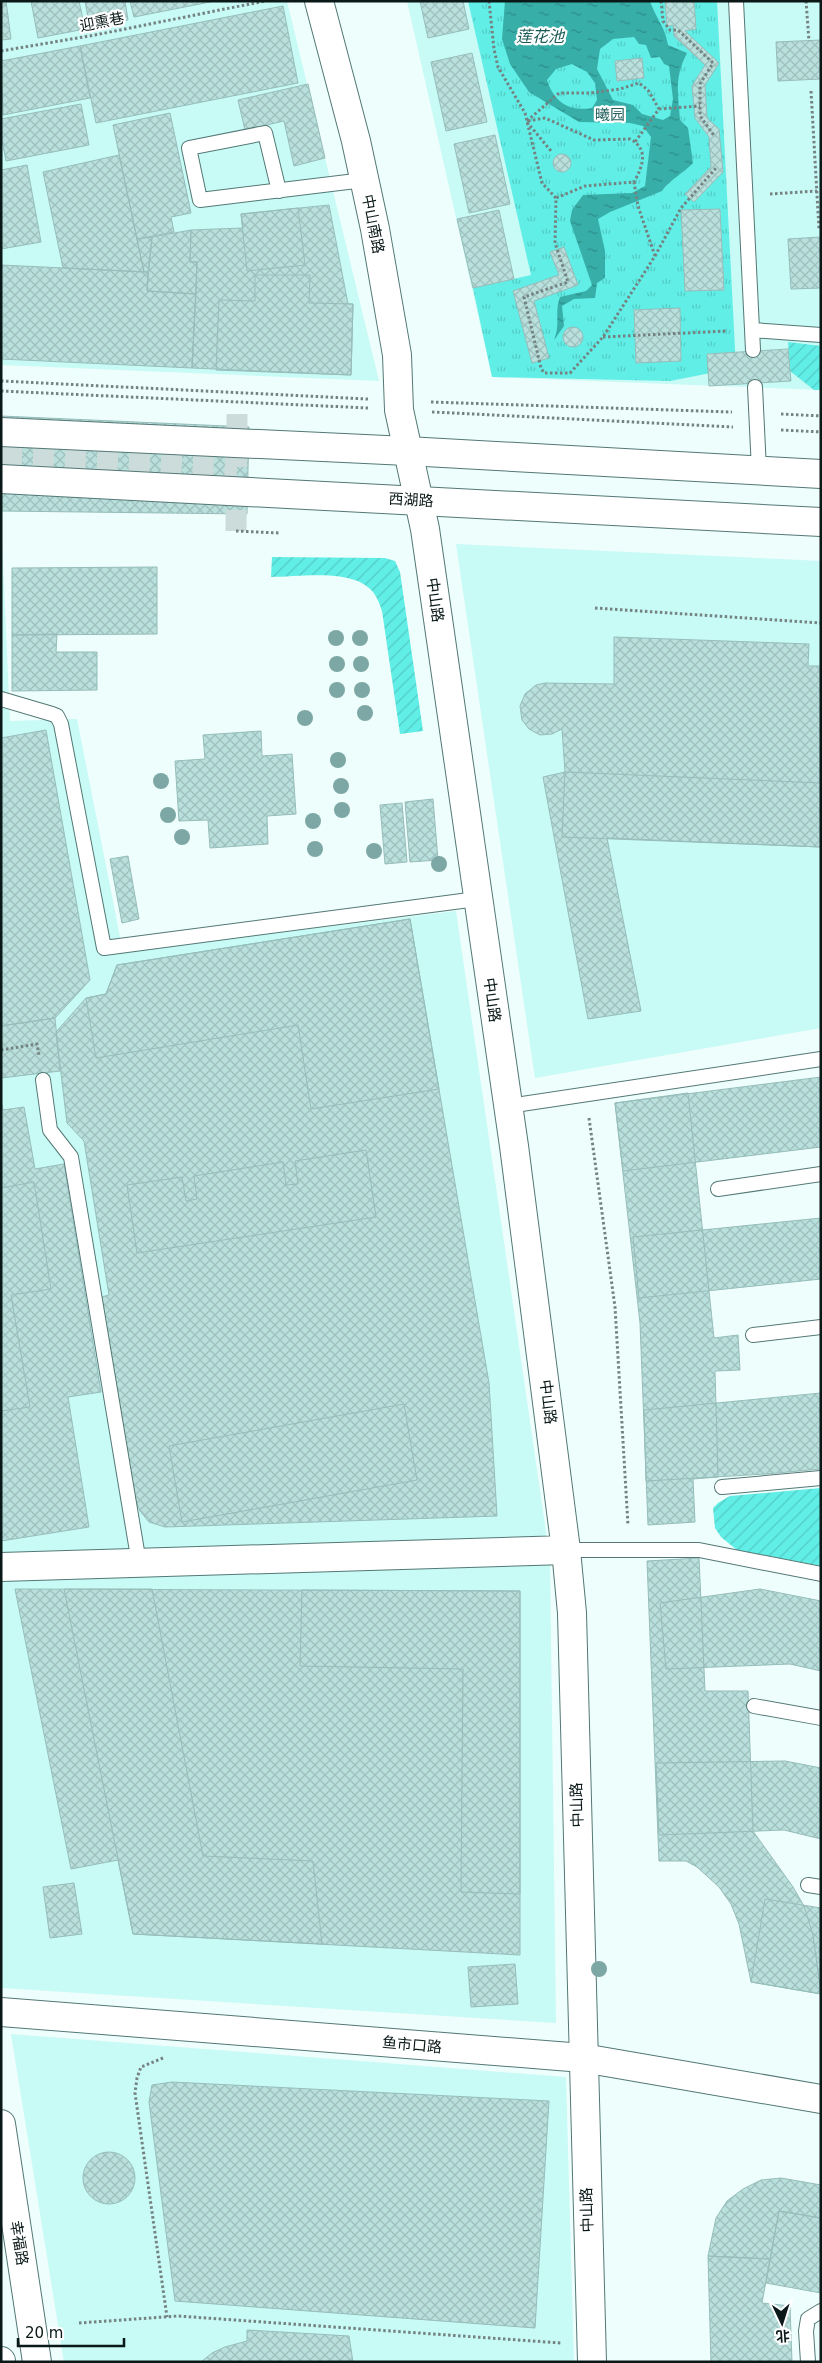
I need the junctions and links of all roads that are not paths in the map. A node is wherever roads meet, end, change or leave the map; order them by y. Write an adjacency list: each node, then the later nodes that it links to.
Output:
1 (319, 1): 3 (street, 中山南路)
2 (736, 1): 5 (lane)
3 (364, 180): 4 (lane); 10 (street, 中山南路)
4 (279, 190): 4 (lane)
5 (752, 330): 6 (lane); 7 (lane)
6 (821, 335)
7 (753, 350)
8 (755, 387): 11 (lane)
9 (1, 432): 10 (street)
10 (407, 451): 11 (street); 14 (street, 中山路)
11 (759, 470): 12 (street)
12 (821, 474)
13 (1, 479): 14 (street, 西湖路)
14 (420, 500): 15 (street, 西湖路); 17 (street, 中山路)
15 (821, 522)
16 (1, 699): 17 (lane)
17 (477, 899): 20 (street, 中山路)
18 (821, 1059): 20 (lane)
19 (43, 1080): 28 (lane)
20 (508, 1106): 27 (street, 中山路)
21 (821, 1174): 22 (lane)
22 (718, 1189)
23 (821, 1328): 24 (lane)
24 (753, 1335)
25 (821, 1478): 26 (lane)
26 (722, 1487)
27 (566, 1550): 28 (street); 30 (lane); 34 (street, 中山路)
28 (139, 1563): 29 (street)
29 (1, 1567)
30 (821, 1574)
31 (754, 1706): 32 (lane)
32 (821, 1718)
33 (1, 2012): 34 (street, 鱼市口路)
34 (583, 2058): 35 (street, 鱼市口路); 38 (street, 中山路)
35 (821, 2099)
36 (1, 2124): 39 (street, 幸福路)
37 (821, 2311): 40 (lane)
38 (592, 2353)
39 (37, 2362)
40 (808, 2362)

